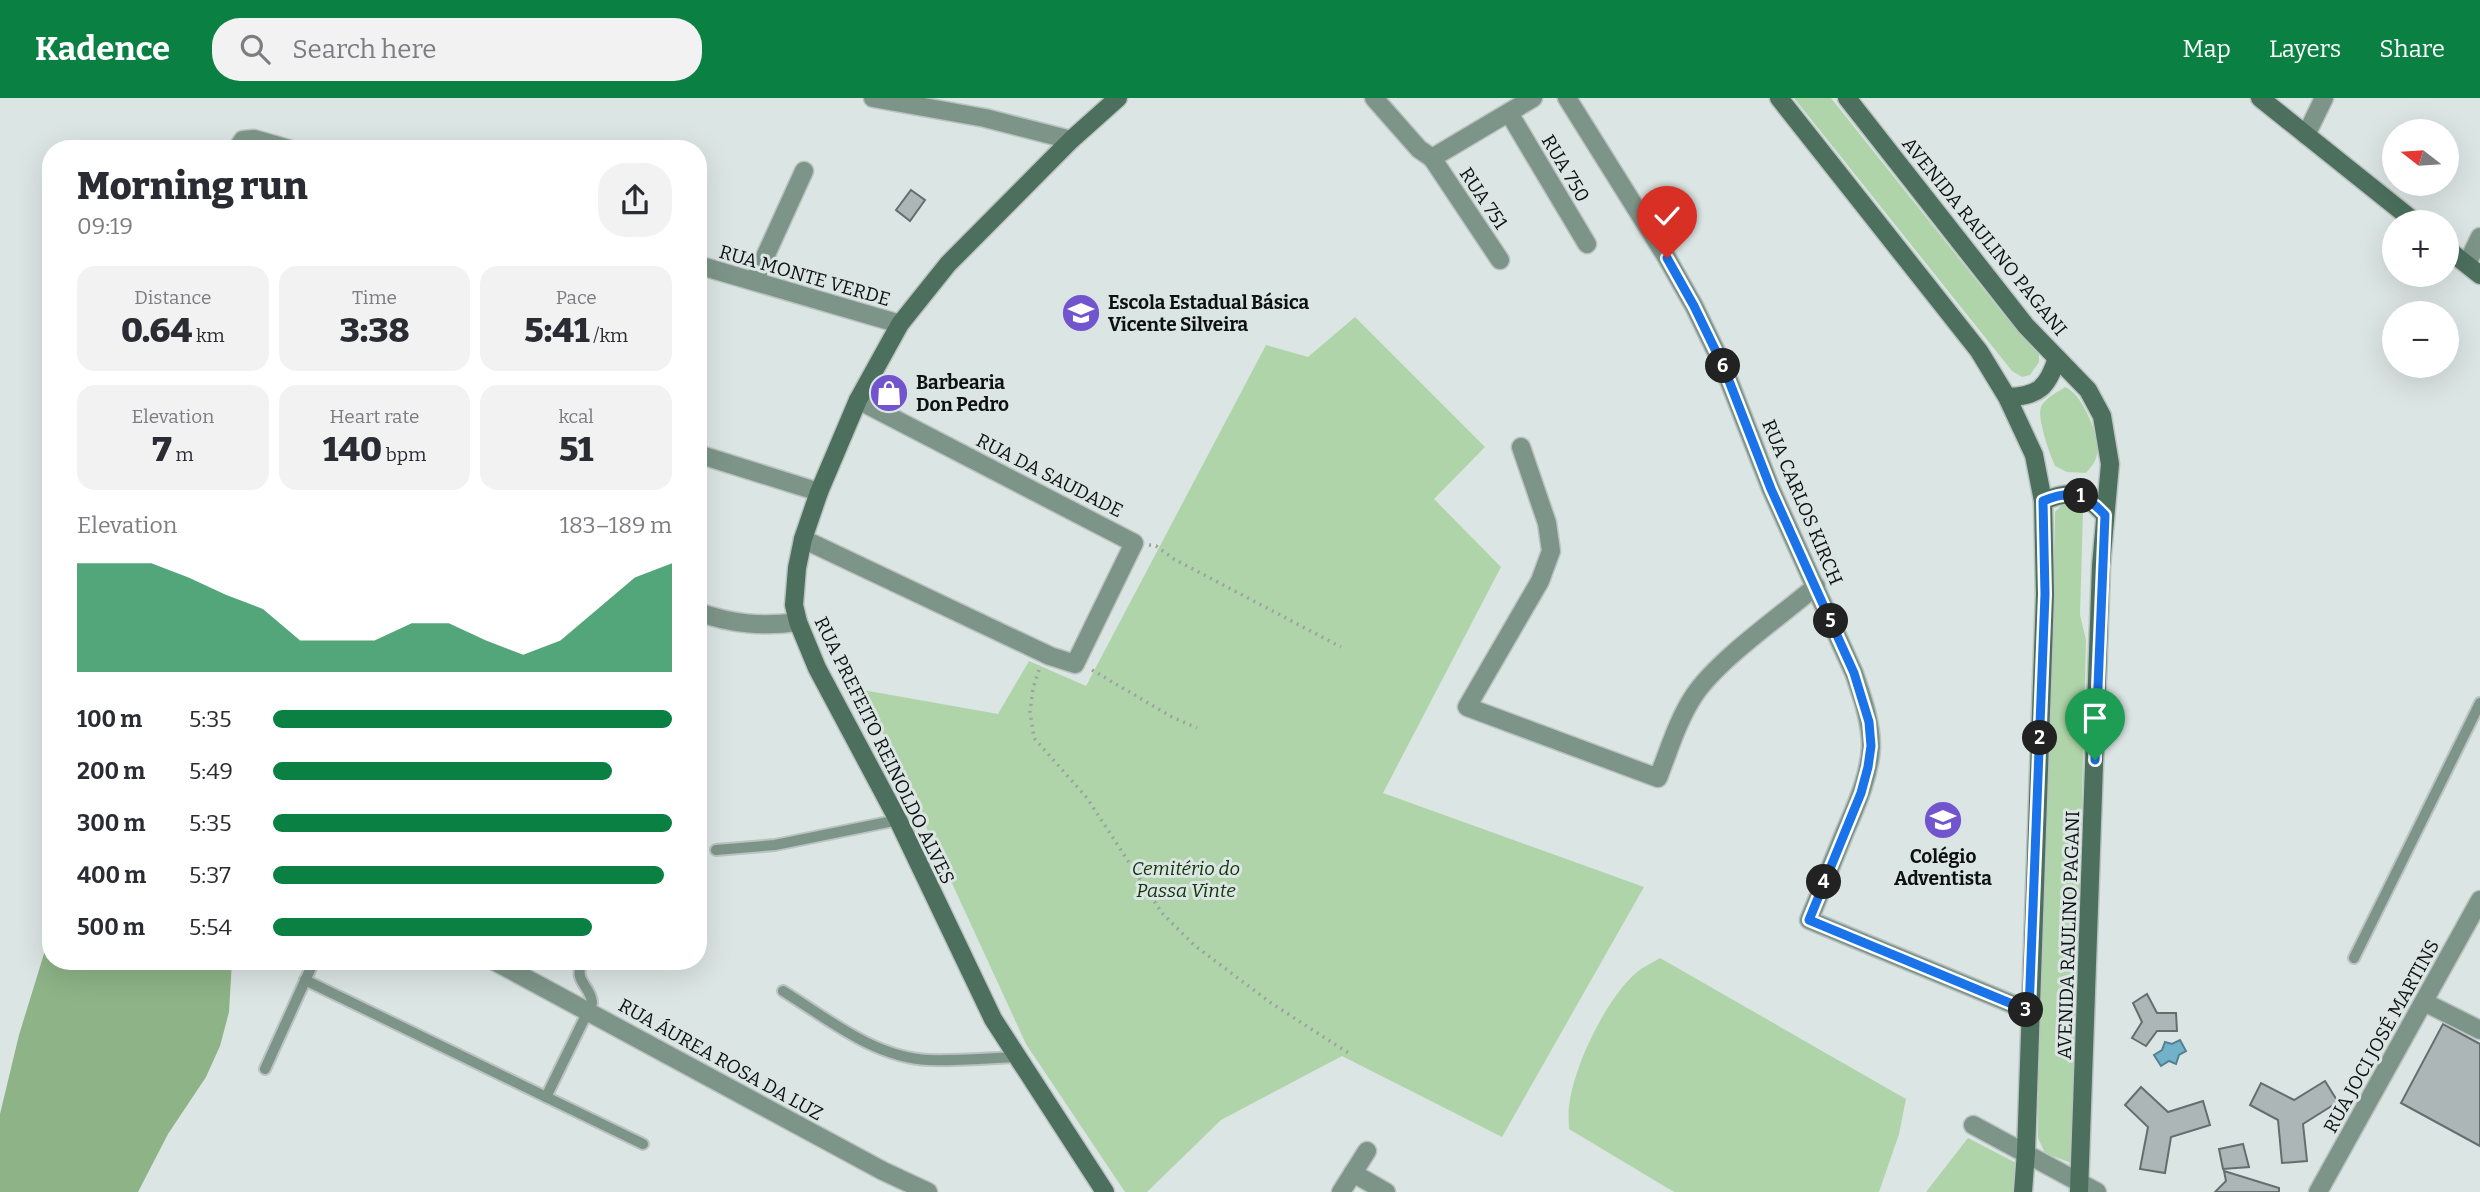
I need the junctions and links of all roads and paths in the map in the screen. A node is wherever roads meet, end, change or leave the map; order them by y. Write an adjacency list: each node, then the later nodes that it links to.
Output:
1 (873, 98): 12 (street)
2 (1118, 98): 12 (main road, RUA PREFEITO REINOLDO ALVES)
3 (1374, 98): 13 (street, RUA 751)
4 (1533, 98): 10 (street)
5 (1567, 98): 34 (street, RUA CARLOS KIRCH)
6 (1779, 98): 25 (main road, AVENIDA RAULINO PAGANI)
7 (1847, 98): 24 (main road, AVENIDA RAULINO PAGANI)
8 (2260, 98): 11 (main road)
9 (2324, 98): 11 (street)
10 (1509, 114): 13 (street); 17 (street, RUA 750)
11 (2306, 135): 15 (main road)
12 (1071, 140): 23 (main road, RUA PREFEITO REINOLDO ALVES)
13 (1432, 159): 19 (street, RUA 751)
14 (804, 171): 22 (street)
15 (2400, 210)
16 (2480, 237): 21 (street)
17 (1587, 244)
18 (2459, 258): 21 (main road)
19 (1500, 260)
20 (707, 268): 22 (street, RUA MONTE VERDE)
21 (2473, 269)
22 (754, 281): 23 (street, RUA MONTE VERDE)
23 (900, 324): 26 (main road, RUA PREFEITO REINOLDO ALVES)
24 (2056, 358): 25 (main road); 31 (main road, AVENIDA RAULINO PAGANI)
25 (2007, 397): 30 (main road, AVENIDA RAULINO PAGANI)
26 (858, 400): 29 (main road, RUA PREFEITO REINOLDO ALVES); 33 (street, RUA DA SAUDADE)
27 (1521, 447): 34 (street)
28 (707, 457): 29 (street)
29 (819, 492): 32 (main road, RUA PREFEITO REINOLDO ALVES)
30 (2043, 501): 31 (main road); 53 (main road, AVENIDA RAULINO PAGANI)
31 (2105, 515): 64 (main road, AVENIDA RAULINO PAGANI)
32 (803, 539): 36 (main road, RUA PREFEITO REINOLDO ALVES); 38 (street)
33 (1134, 543): 37 (path); 39 (street, RUA DA SAUDADE)
34 (1816, 586): 53 (street, RUA CARLOS KIRCH)
35 (707, 615): 36 (street)
36 (797, 622): 42 (main road, RUA PREFEITO REINOLDO ALVES)
37 (1341, 647)
38 (1050, 656): 39 (street); 55 (path)
39 (1075, 664): 41 (path)
40 (2480, 703): 45 (lane)
41 (1197, 728)
42 (898, 820): 43 (lane); 56 (main road, RUA PREFEITO REINOLDO ALVES)
43 (716, 850)
44 (2480, 900): 51 (street, RUA JOCI JOSÉ MARTINS)
45 (2354, 958)
46 (310, 970): 49 (lane)
47 (511, 970): 52 (street, RUA ÁUREA ROSA DA LUZ)
48 (578, 970): 52 (lane)
49 (305, 980): 57 (lane); 58 (lane)
50 (783, 991): 56 (lane)
51 (2424, 1002): 54 (street); 71 (street, RUA JOCI JOSÉ MARTINS)
52 (589, 1011): 58 (lane); 65 (street, RUA ÁUREA ROSA DA LUZ)
53 (2029, 1011): 62 (main road, AVENIDA RAULINO PAGANI)
54 (2480, 1030)
55 (1350, 1054)
56 (1017, 1057): 66 (main road, RUA PREFEITO REINOLDO ALVES)
57 (265, 1069)
58 (546, 1097): 60 (lane)
59 (1973, 1125): 62 (street)
60 (643, 1144)
61 (1367, 1151): 63 (street)
62 (2026, 1153): 64 (street); 69 (main road, AVENIDA RAULINO PAGANI)
63 (1353, 1173): 67 (street); 68 (street)
64 (2080, 1187): 70 (street)
65 (928, 1192)
66 (1105, 1192)
67 (1340, 1192)
68 (1386, 1192)
69 (2023, 1192)
70 (2097, 1192)
71 (2318, 1192)

